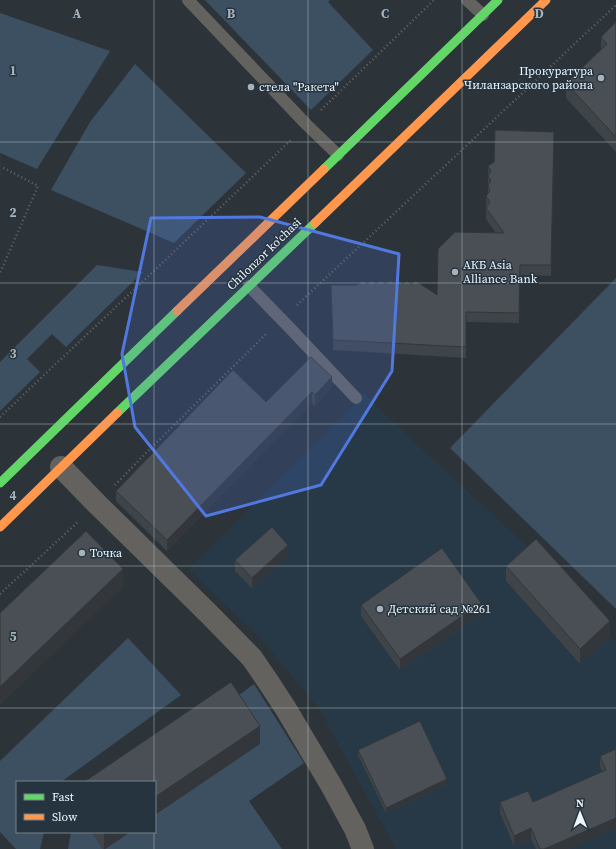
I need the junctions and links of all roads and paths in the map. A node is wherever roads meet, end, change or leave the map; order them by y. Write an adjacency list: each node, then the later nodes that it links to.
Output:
1 (188, 0): 8 (lane)
2 (434, 0): 8 (path)
3 (467, 0): 7 (lane)
4 (498, 0): 7 (main road, Chilonzor ko'chasi)
5 (546, 0): 12 (main road, Chilonzor ko'chasi)
6 (616, 5): 13 (path)
7 (483, 15): 9 (main road, Chilonzor ko'chasi)
8 (306, 124): 9 (lane); 15 (path)
9 (338, 155): 17 (main road, Chilonzor ko'chasi)
10 (0, 166): 11 (path)
11 (0, 273)
12 (249, 286): 13 (lane); 16 (main road, Chilonzor ko'chasi)
13 (281, 319): 14 (lane); 18 (path)
14 (356, 398)
15 (0, 417)
16 (58, 464): 18 (street); 19 (main road, Chilonzor ko'chasi)
17 (0, 483)
18 (97, 504): 20 (path); 21 (street)
19 (0, 527)
20 (0, 594)
21 (363, 849)

